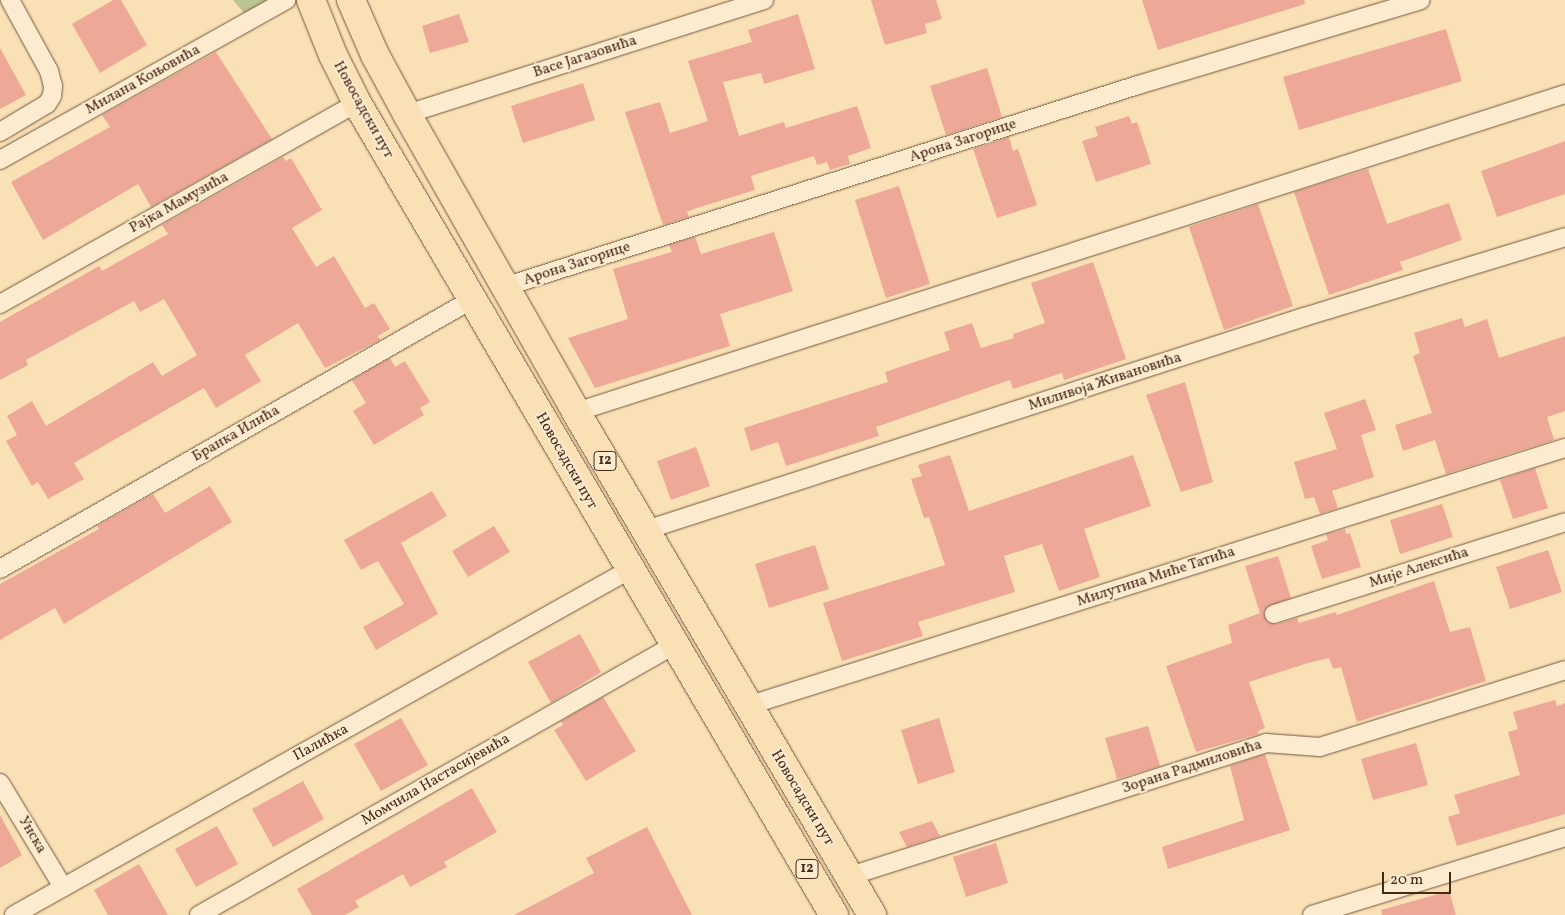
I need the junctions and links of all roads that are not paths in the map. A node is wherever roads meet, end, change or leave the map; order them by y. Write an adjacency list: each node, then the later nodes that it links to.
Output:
1 (10, 0): 10 (street)
2 (286, 0): 11 (street, Милана Коњовића)
3 (311, 0): 8 (main road, Новосадски пут / 12)
4 (351, 0): 9 (main road, Новосадски пут / 12)
5 (764, 0): 9 (street, Васе Јагазовића)
6 (1421, 0): 13 (street, Арона Загорице)
7 (1565, 94): 16 (street)
8 (357, 103): 14 (main road, Новосадски пут / 12); 15 (street, Рајка Мамузића)
9 (407, 114): 13 (main road, Новосадски пут / 12)
10 (0, 132)
11 (0, 160)
12 (1565, 237): 19 (street, Миливоја Живановића)
13 (507, 286): 16 (main road, Новосадски пут / 12)
14 (473, 299): 20 (street, Бранка Илића); 21 (main road, Новосадски пут / 12)
15 (0, 304)
16 (576, 412): 19 (main road, Новосадски пут / 12)
17 (1565, 448): 25 (street, Милутина Миће Татића)
18 (1565, 522): 22 (street, Мије Алексића)
19 (646, 530): 25 (main road, Новосадски пут / 12)
20 (0, 569)
21 (629, 570): 23 (main road, Новосадски пут / 12); 29 (street, Палићка)
22 (1274, 614)
23 (674, 645): 31 (street, Момчила Настасијевића); 32 (main road, Новосадски пут / 12)
24 (1565, 670): 28 (street, Зорана Радмиловића)
25 (748, 706): 28 (main road, Новосадски пут / 12)
26 (0, 783): 29 (street, Унска)
27 (1565, 837): 34 (street)
28 (850, 876): 33 (main road, Новосадски пут / 12)
29 (63, 887): 30 (street, Палићка)
30 (14, 915)
31 (199, 915)
32 (834, 915)
33 (872, 915)
34 (1312, 915)

